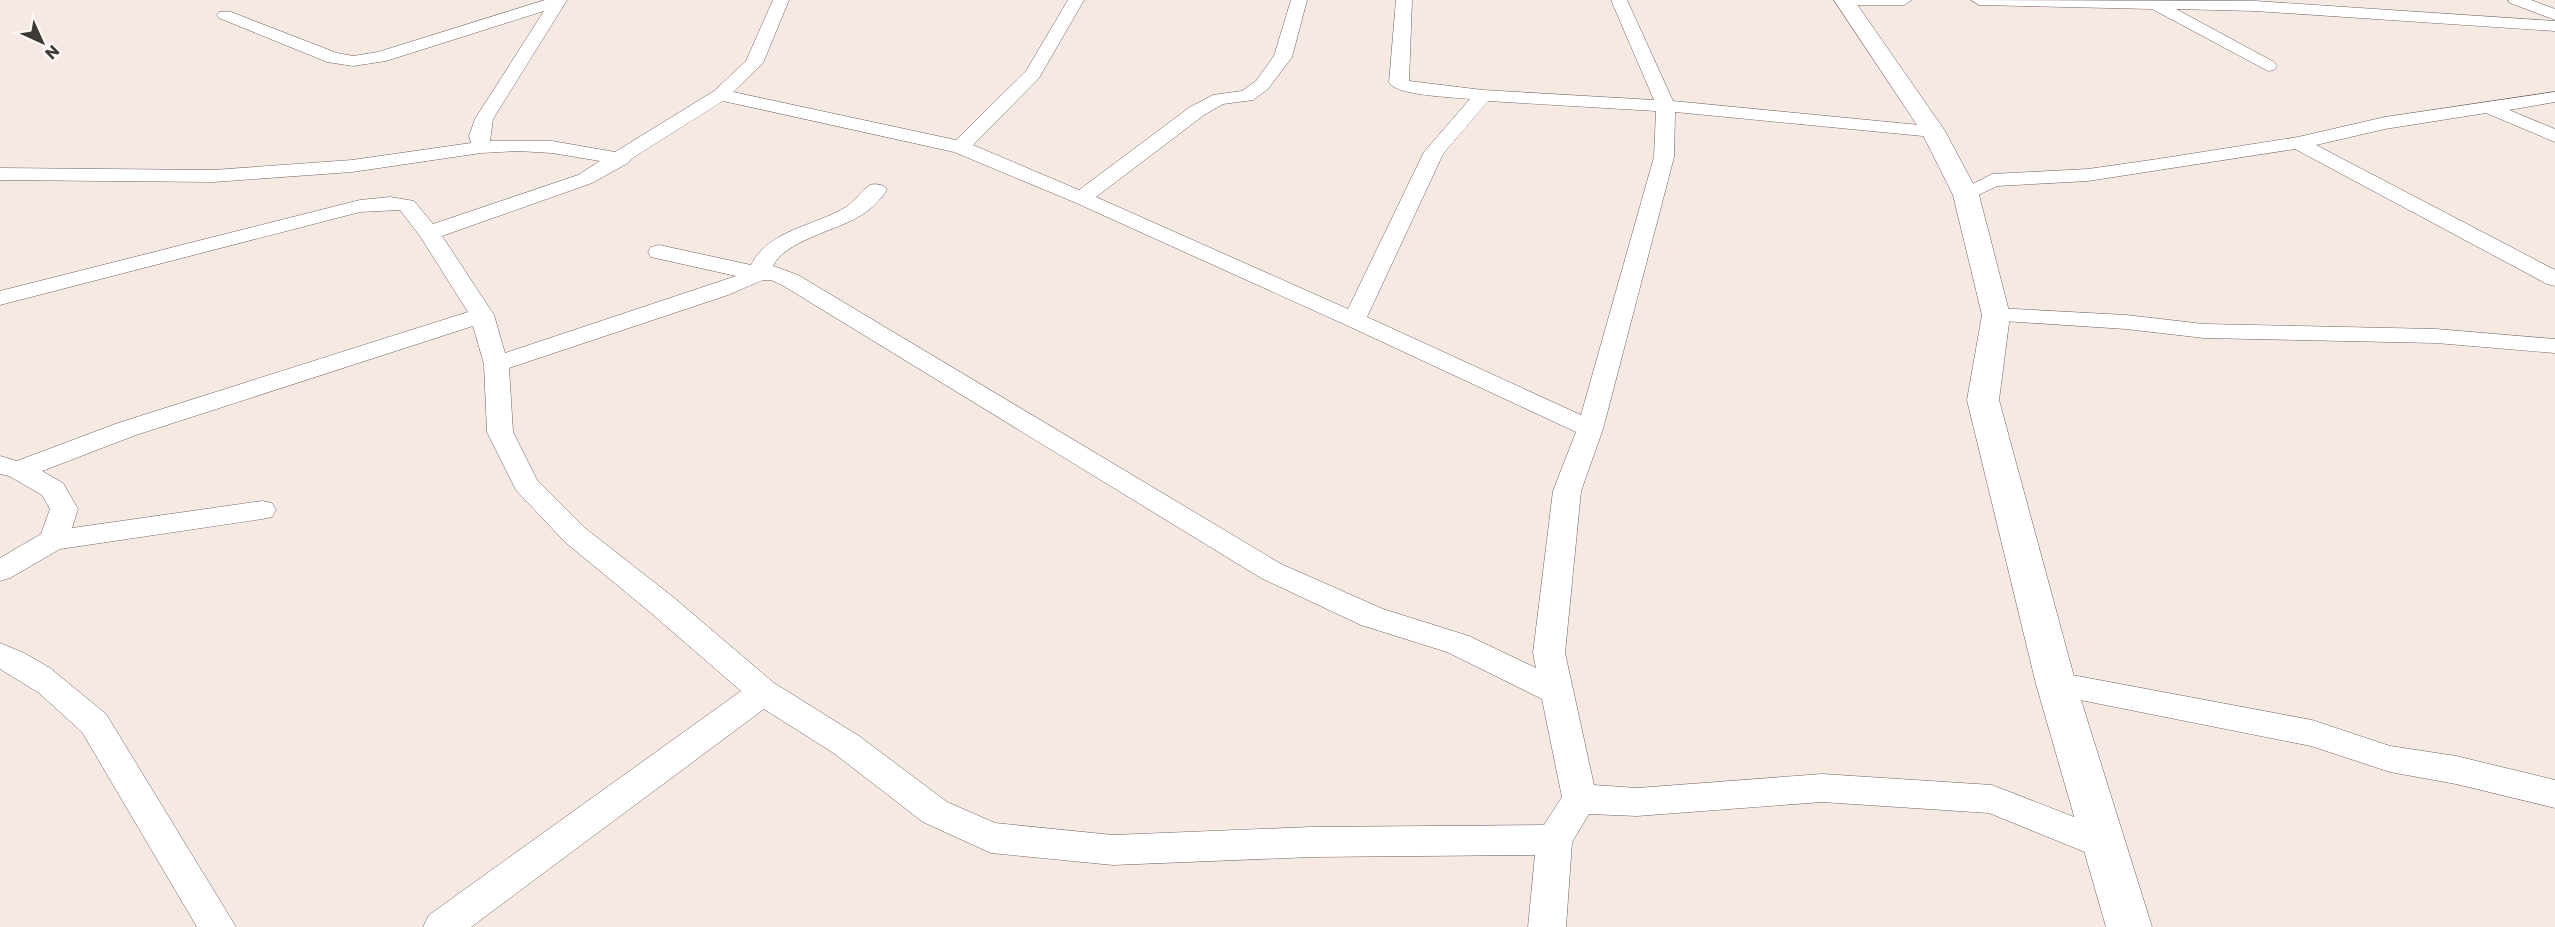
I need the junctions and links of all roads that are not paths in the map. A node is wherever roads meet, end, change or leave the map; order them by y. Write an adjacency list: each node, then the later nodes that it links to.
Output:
1 (782, 0): 16 (street)
2 (1076, 0): 25 (street)
3 (1299, 0): 30 (street)
4 (1404, 0): 17 (street)
5 (1618, 0): 19 (street)
6 (1844, 0): 7 (street); 21 (street)
7 (1904, 0)
8 (1979, 0): 11 (street)
9 (2516, 0): 13 (street)
10 (559, 1): 12 (street); 24 (street)
11 (2157, 5): 14 (street); 15 (street)
12 (225, 15)
13 (2555, 15)
14 (2555, 26)
15 (2268, 66)
16 (720, 95): 25 (street); 26 (street)
17 (1483, 95): 19 (street); 38 (street)
18 (2555, 97): 20 (street)
19 (1666, 106): 21 (street); 41 (street)
20 (2486, 106): 22 (street); 23 (street)
21 (1933, 131): 29 (street)
22 (2555, 136)
23 (2298, 143): 29 (street); 34 (street)
24 (481, 147): 26 (street); 27 (street)
25 (960, 147): 30 (street)
26 (621, 159): 31 (street)
27 (0, 174)
28 (877, 190): 33 (street)
29 (1966, 195): 37 (street)
30 (1081, 198): 38 (street)
31 (429, 233): 35 (street); 36 (street)
32 (659, 252): 33 (street)
33 (759, 274): 40 (street); 48 (street)
34 (2555, 279)
35 (0, 298)
36 (482, 315): 40 (street); 42 (street)
37 (1996, 315): 39 (street); 47 (street)
38 (1354, 320): 41 (street)
39 (2555, 346)
40 (496, 363): 49 (street)
41 (1590, 429): 48 (street)
42 (9, 468): 44 (street)
43 (262, 510): 44 (street)
44 (53, 540): 45 (street)
45 (0, 571)
46 (0, 655): 54 (street)
47 (2056, 684): 50 (street); 53 (street)
48 (1556, 691): 51 (street)
49 (763, 692): 52 (street); 55 (street)
50 (2555, 794)
51 (1580, 799): 52 (street); 53 (street)
52 (1554, 840): 56 (street)
53 (2102, 844): 57 (street)
54 (217, 927)
55 (442, 927)
56 (1547, 927)
57 (2129, 927)

